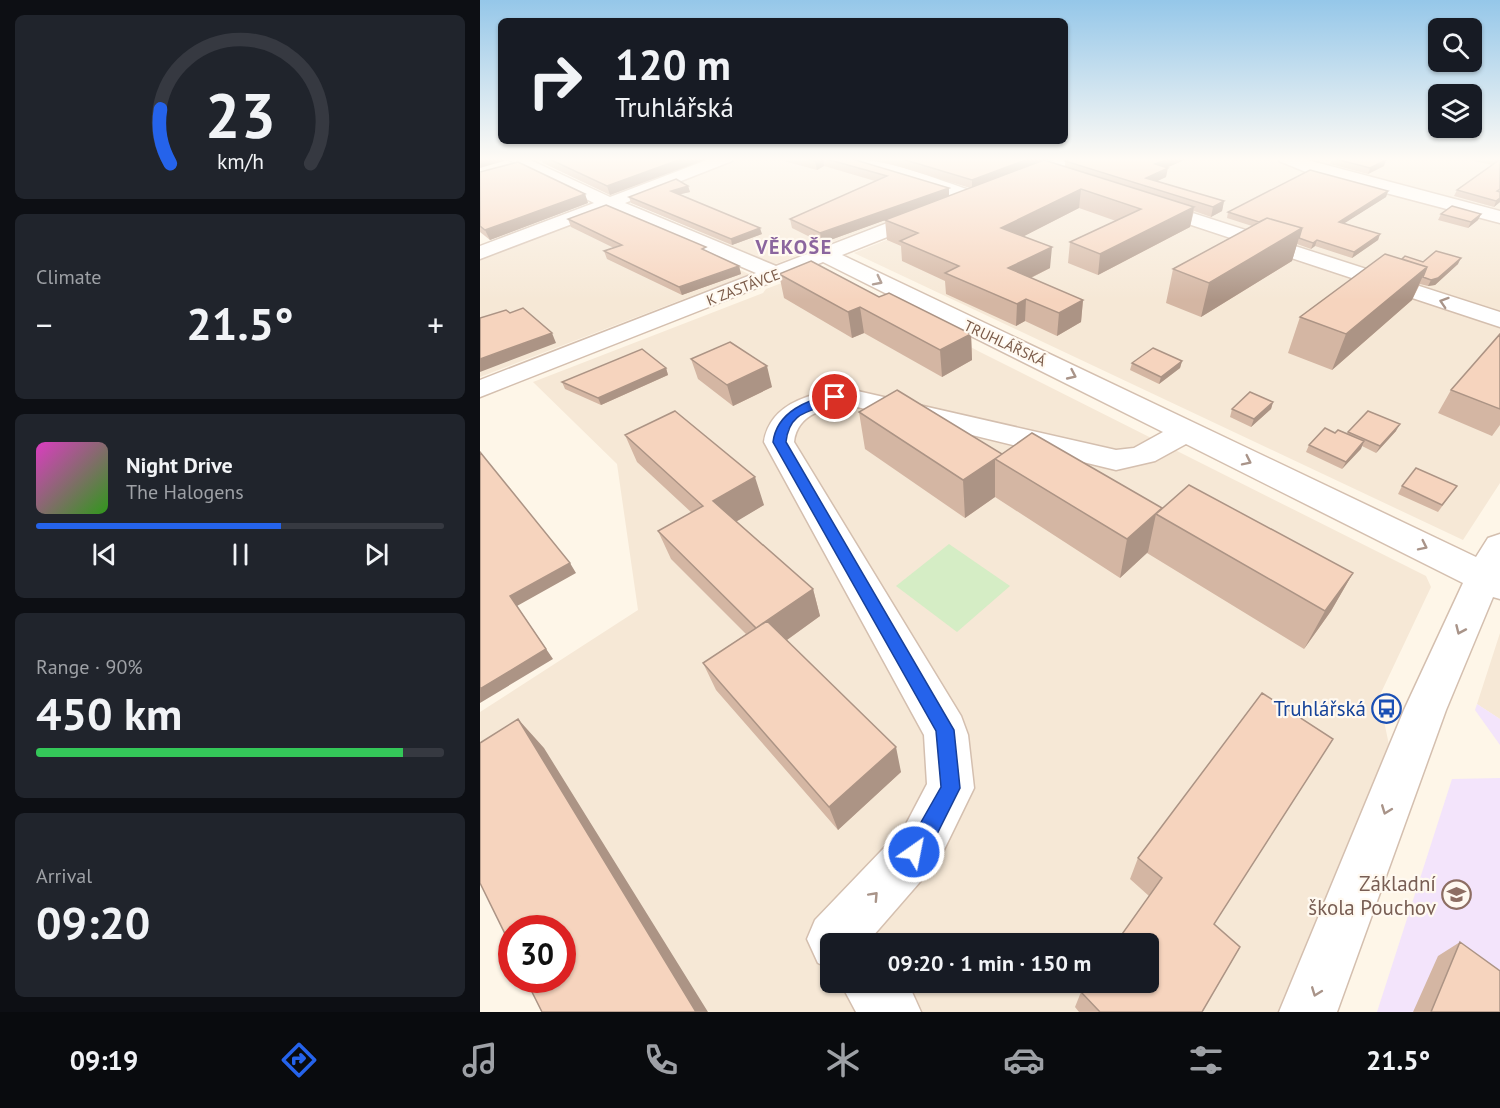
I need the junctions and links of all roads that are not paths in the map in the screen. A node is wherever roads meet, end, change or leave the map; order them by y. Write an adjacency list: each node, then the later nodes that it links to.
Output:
1 (603, 205): 7 (street)
2 (614, 205): 9 (street)
3 (951, 205): 8 (street, K ZASTÁVCE)
4 (1149, 205): 10 (street, one-way to 4)
5 (1455, 205): 6 (street)
6 (1500, 217)
7 (480, 253)
8 (825, 255): 9 (street, K ZASTÁVCE); 12 (street, TRUHLÁŘSKÁ, one-way to 12)
9 (776, 274): 11 (street, K ZASTÁVCE)
10 (1500, 320)
11 (480, 389)
12 (1185, 430): 13 (street, TRUHLÁŘSKÁ, one-way to 13); 14 (street, one-way to 12)
13 (1495, 570): 17 (street, TRUHLÁŘSKÁ, one-way to 17)
14 (843, 933)
15 (877, 993): 16 (street)
16 (892, 1012)
17 (1308, 1012)

